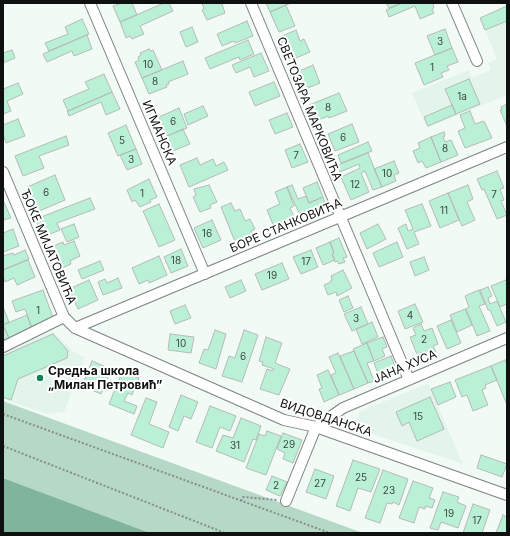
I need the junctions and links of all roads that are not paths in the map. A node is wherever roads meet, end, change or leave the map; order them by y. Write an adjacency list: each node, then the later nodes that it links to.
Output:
1 (90, 3): 8 (street, ИГМАНСКА)
2 (251, 3): 7 (street, СВЕТОЗАРА МАРКОВИЋА)
3 (452, 3): 4 (street)
4 (477, 61)
5 (507, 147): 7 (street, БОРЕ СТАНКОВИЋА)
6 (3, 172): 9 (street, ЂОКЕ МИЈАТОВИЋА)
7 (340, 218): 8 (street, БОРЕ СТАНКОВИЋА); 13 (street, СВЕТОЗАРА МАРКОВИЋА)
8 (205, 274): 10 (street, БОРЕ СТАНКОВИЋА)
9 (64, 317): 10 (street, ЂОКЕ МИЈАТОВИЋА); 12 (street)
10 (75, 328): 14 (street, ВИДОВДАНСКА)
11 (507, 338): 13 (street, ЈАНА ХУСА)
12 (3, 347)
13 (408, 380): 14 (street, ЈАНА ХУСА)
14 (316, 427): 15 (street, ВИДОВДАНСКА); 16 (street)
15 (507, 495)
16 (286, 501)

